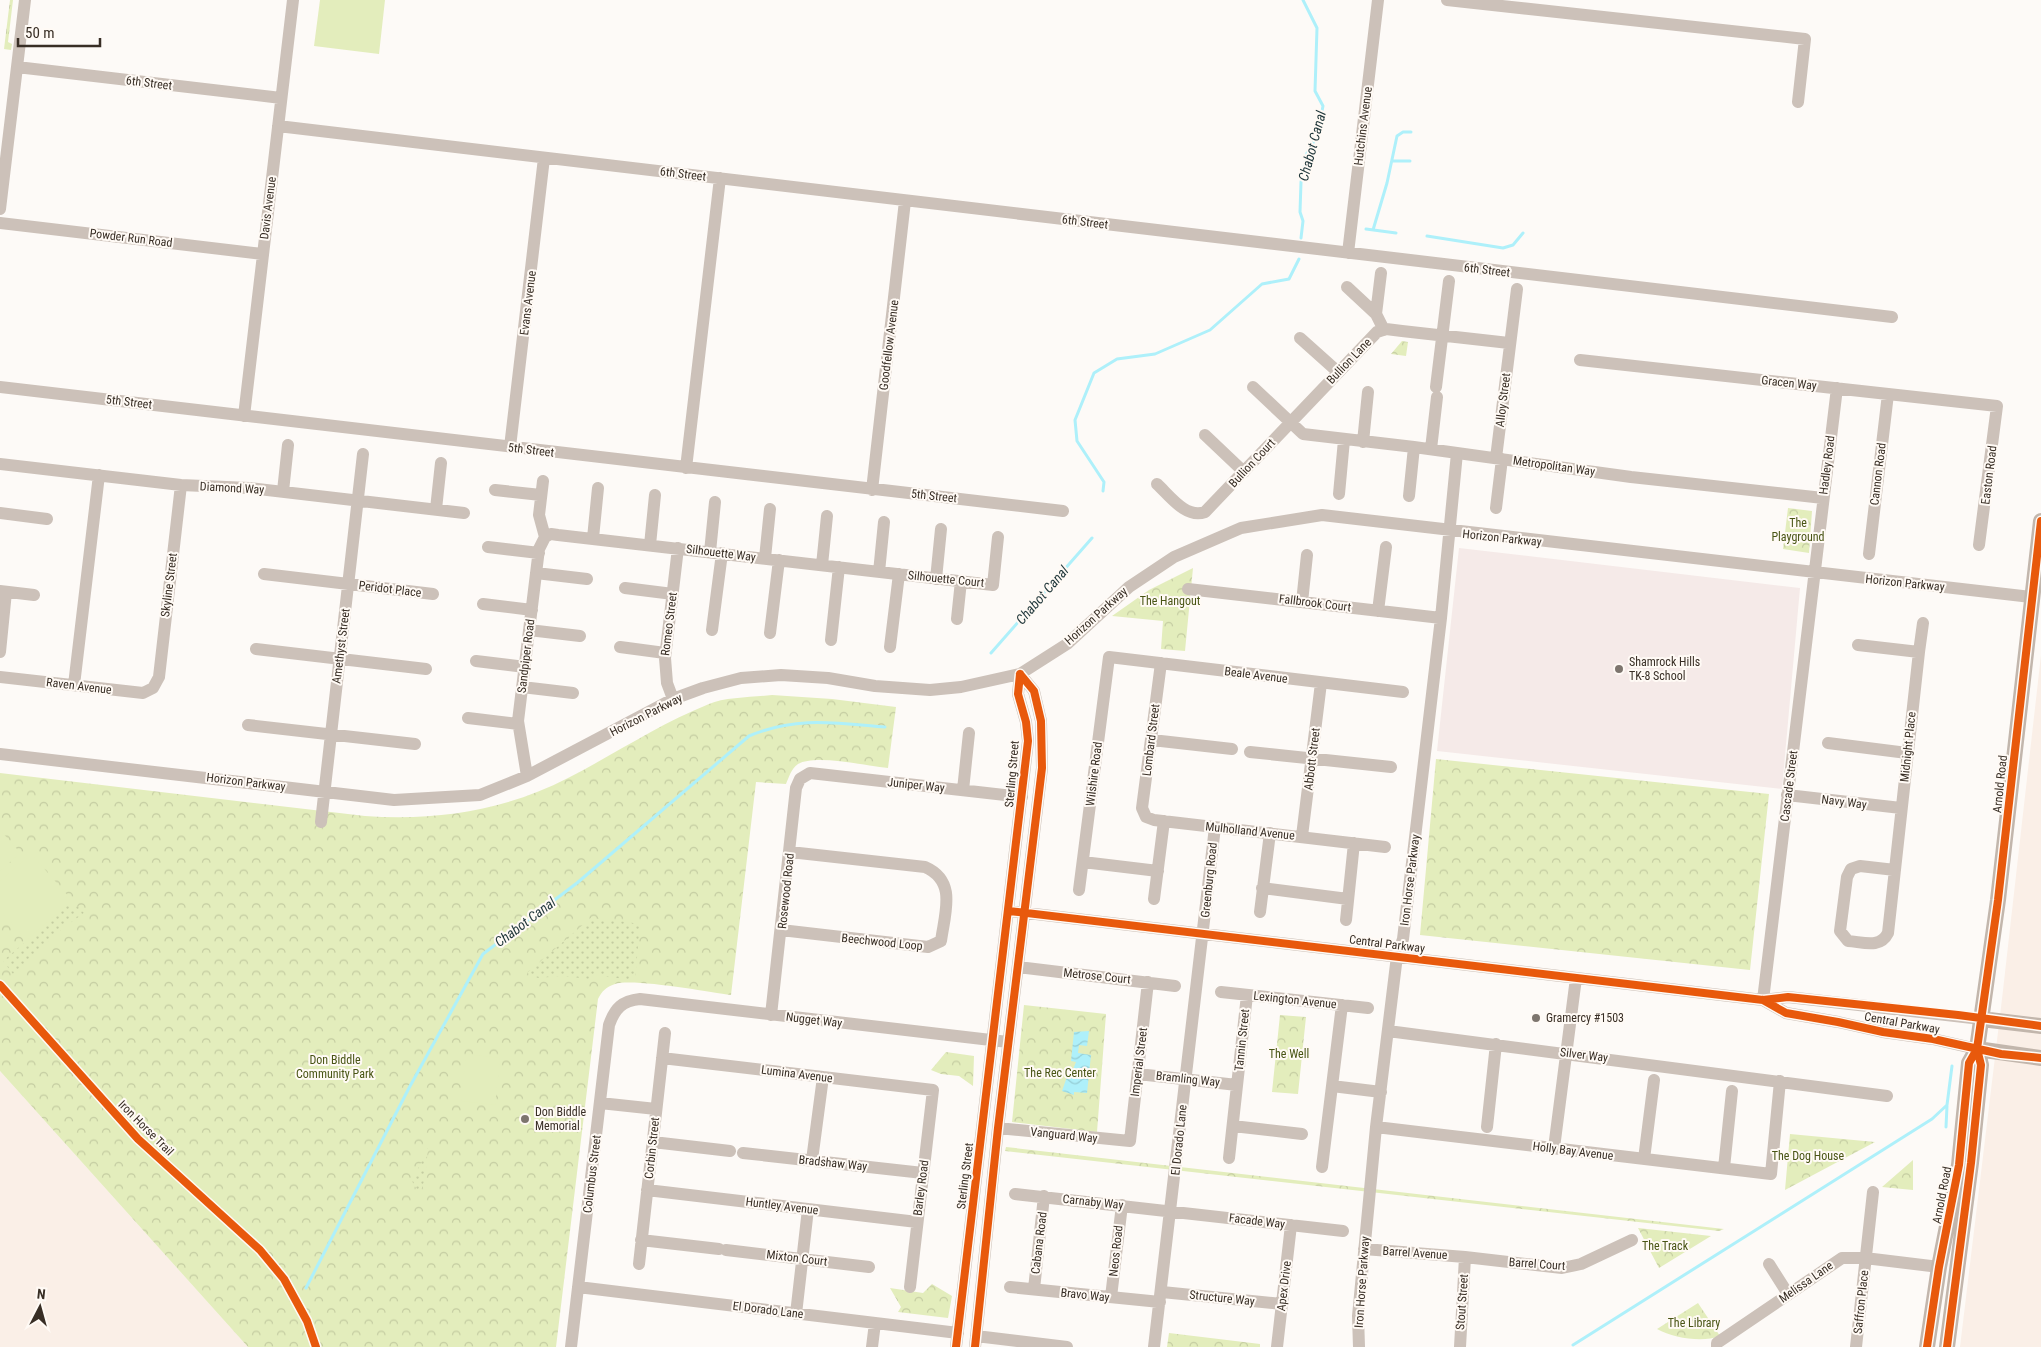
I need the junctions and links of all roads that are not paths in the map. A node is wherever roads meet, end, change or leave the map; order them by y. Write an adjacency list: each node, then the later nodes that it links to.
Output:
1 (25, 0): 5 (street)
2 (293, 0): 6 (street, Davis Avenue)
3 (1378, 0): 14 (street, Hutchins Avenue)
4 (1447, 0): 7 (street)
5 (17, 67): 6 (street, 6th Street); 12 (street)
6 (281, 98): 8 (street, Davis Avenue)
7 (1798, 102)
8 (278, 126): 9 (street, 6th Street); 15 (street, Davis Avenue)
9 (544, 158): 10 (street, 6th Street); 40 (street, Evans Avenue)
10 (720, 178): 11 (street, 6th Street); 48 (street)
11 (905, 201): 14 (street, 6th Street); 56 (street, Goodfellow Avenue)
12 (0, 209)
13 (0, 223): 15 (street, Powder Run Road)
14 (1348, 253): 21 (street, 6th Street)
15 (263, 254): 34 (street, Davis Avenue)
16 (1381, 273): 20 (street)
17 (1449, 281): 23 (street)
18 (1347, 287): 20 (street)
19 (1517, 289): 25 (street, Alloy Street)
20 (1376, 314): 22 (street)
21 (1892, 317)
22 (1384, 330): 23 (street, Bullion Lane); 27 (street, Bullion Lane)
23 (1443, 335): 25 (street, Bullion Lane); 42 (street)
24 (1300, 338): 27 (street)
25 (1509, 343): 45 (street, Alloy Street)
26 (1580, 360): 30 (street, Gracen Way)
27 (1338, 372): 35 (street, Bullion Lane)
28 (0, 387): 34 (street, 5th Street)
29 (1253, 387): 35 (street, Metropolitan Way)
30 (1837, 388): 32 (street, Gracen Way); 62 (street, Hadley Road)
31 (1368, 392): 38 (street)
32 (1888, 394): 33 (street, Gracen Way); 87 (street, Cannon Road)
33 (1997, 406): 81 (street, Easton Road)
34 (244, 416): 40 (street, 5th Street)
35 (1292, 421): 37 (street, Metropolitan Way); 49 (street, Bullion Court)
36 (1205, 435): 49 (street)
37 (1344, 440): 38 (street, Metropolitan Way); 58 (street)
38 (1363, 442): 41 (street, Metropolitan Way)
39 (288, 445): 57 (street)
40 (510, 447): 48 (street, 5th Street)
41 (1414, 447): 42 (street, Metropolitan Way); 61 (street)
42 (1431, 449): 43 (street, Metropolitan Way)
43 (1457, 453): 45 (street, Metropolitan Way); 76 (street, Iron Horse Parkway)
44 (363, 454): 63 (street, Amethyst Street)
45 (1499, 458): 62 (street, Metropolitan Way); 65 (street, Alloy Street)
46 (441, 463): 66 (street)
47 (0, 464): 50 (street, Diamond Way)
48 (686, 468): 56 (street, 5th Street)
49 (1244, 472): 52 (street, Bullion Court)
50 (99, 475): 53 (street, Diamond Way); 138 (street)
51 (543, 481): 59 (street)
52 (1157, 484)
53 (181, 485): 57 (street, Diamond Way); 137 (street, Skyline Street)
54 (598, 488): 79 (street)
55 (495, 490): 59 (street)
56 (872, 490): 68 (street, 5th Street)
57 (283, 491): 63 (street, Diamond Way)
58 (1339, 494)
59 (541, 495): 77 (street)
60 (656, 495): 80 (street)
61 (1409, 496)
62 (1823, 498): 95 (street, Hadley Road)
63 (358, 500): 66 (street, Diamond Way); 101 (street, Amethyst Street)
64 (716, 502): 85 (street)
65 (1496, 508)
66 (436, 509): 70 (street, Diamond Way)
67 (770, 509): 89 (street)
68 (1063, 511)
69 (0, 513): 72 (street)
70 (464, 513)
71 (827, 516): 91 (street)
72 (47, 519)
73 (2041, 521): 108 (street, Arnold Road)
74 (884, 522): 93 (street)
75 (941, 529): 98 (street)
76 (1448, 532): 95 (street, Horizon Parkway); 113 (street, Iron Horse Parkway); 134 (street, Horizon Parkway)
77 (545, 537): 79 (street, Silhouette Way); 86 (street, Sandpiper Road)
78 (998, 537): 100 (street, Silhouette Court)
79 (593, 538): 80 (street, Silhouette Way)
80 (650, 545): 84 (street, Silhouette Way)
81 (1979, 545)
82 (488, 547): 86 (street)
83 (1386, 547): 112 (street)
84 (678, 548): 85 (street, Silhouette Way); 107 (street, Romeo Street)
85 (716, 552): 89 (street, Silhouette Way); 117 (street)
86 (539, 553): 94 (street, Sandpiper Road)
87 (1869, 554)
88 (1307, 555): 109 (street)
89 (765, 558): 90 (street, Silhouette Way)
90 (779, 560): 91 (street, Silhouette Way); 118 (street)
91 (822, 565): 92 (street, Silhouette Way)
92 (839, 567): 93 (street, Silhouette Way); 120 (street)
93 (879, 572): 97 (street, Silhouette Way)
94 (536, 573): 99 (street); 111 (street, Sandpiper Road)
95 (1815, 573): 108 (street, Horizon Parkway); 161 (street, Cascade Street)
96 (264, 574): 101 (street, Peridot Place)
97 (899, 574): 98 (street, Silhouette Court); 123 (street)
98 (936, 578): 100 (street, Silhouette Court)
99 (587, 579)
100 (961, 581): 114 (street)
101 (348, 584): 106 (street, Peridot Place); 129 (street, Amethyst Street)
102 (625, 588): 107 (street)
103 (1188, 589): 109 (street, Fallbrook Court)
104 (3, 592): 105 (street); 125 (street)
105 (34, 594)
106 (433, 594)
107 (673, 594): 127 (street, Romeo Street)
108 (2031, 597): 198 (street, Arnold Road)
109 (1302, 602): 112 (street, Fallbrook Court)
110 (483, 604): 111 (street)
111 (532, 610): 116 (street, Sandpiper Road)
112 (1378, 611): 113 (street, Fallbrook Court)
113 (1441, 618): 186 (street, Iron Horse Parkway)
114 (957, 619)
115 (1923, 623): 126 (street, Midnight Place)
116 (529, 630): 119 (street); 132 (street, Sandpiper Road)
117 (712, 630)
118 (770, 633)
119 (580, 636)
120 (831, 640)
121 (1858, 644): 126 (street)
122 (620, 647): 127 (street)
123 (890, 647)
124 (256, 650): 129 (street)
125 (0, 652)
126 (1919, 652): 153 (street, Midnight Place)
127 (665, 653): 142 (street, Romeo Street)
128 (1109, 657): 131 (street, Beale Avenue); 173 (street, Wilshire Road)
129 (339, 659): 133 (street); 147 (street, Amethyst Street)
130 (476, 661): 132 (street)
131 (1161, 663): 136 (street, Beale Avenue); 148 (street, Lombard Street)
132 (525, 667): 139 (street, Sandpiper Road)
133 (426, 669)
134 (1020, 674): 142 (street, Horizon Parkway); 162 (street, Sterling Street); 181 (street)
135 (0, 676): 138 (street, Raven Avenue)
136 (1321, 682): 140 (street, Beale Avenue); 155 (street, Abbott Street)
137 (155, 684): 138 (street, Raven Avenue)
138 (74, 685)
139 (522, 687): 141 (street); 144 (street, Sandpiper Road)
140 (1403, 692)
141 (573, 693)
142 (674, 699): 158 (street, Horizon Parkway)
143 (468, 718): 144 (street)
144 (518, 724): 158 (street, Sandpiper Road)
145 (248, 725): 147 (street)
146 (969, 733): 159 (street)
147 (330, 734): 150 (street); 160 (street, Amethyst Street)
148 (1152, 740): 151 (street); 164 (street, Lombard Street)
149 (1828, 743): 153 (street)
150 (415, 744)
151 (1232, 749)
152 (1250, 752): 155 (street)
153 (1908, 753): 163 (street, Midnight Place)
154 (0, 754): 160 (street, Horizon Parkway)
155 (1312, 758): 156 (street); 169 (street, Abbott Street)
156 (1391, 767)
157 (810, 773): 159 (street, Juniper Way); 172 (street, Rosewood Road)
158 (527, 776): 160 (street, Horizon Parkway)
159 (963, 790): 162 (street, Juniper Way)
160 (324, 791): 166 (street, Amethyst Street)
161 (1788, 795): 163 (street, Navy Way); 193 (street, Cascade Street)
162 (1022, 797): 180 (street, Sterling Street)
163 (1901, 808): 174 (street, Midnight Place)
164 (1146, 817): 165 (street, Mulholland Avenue)
165 (1164, 821): 167 (street, Mulholland Avenue); 175 (street)
166 (321, 822)
167 (1215, 827): 168 (street, Mulholland Avenue); 185 (street, Greenburg Road)
168 (1270, 833): 169 (street, Mulholland Avenue); 176 (street)
169 (1302, 836): 170 (street, Mulholland Avenue)
170 (1354, 843): 171 (street, Mulholland Avenue); 179 (street)
171 (1385, 847)
172 (790, 852): 184 (street, Rosewood Road); 184 (street, Beechwood Loop)
173 (1083, 862): 175 (street); 177 (street, Wilshire Road)
174 (1895, 870): 174 (street, Midnight Place)
175 (1158, 871): 178 (street)
176 (1262, 888): 179 (street); 182 (street)
177 (1079, 890)
178 (1154, 899)
179 (1348, 899): 183 (street)
180 (1009, 910): 181 (street, Central Parkway); 202 (street, Sterling Street)
181 (1024, 912): 185 (street, Central Parkway); 187 (street)
182 (1260, 912)
183 (1346, 920)
184 (781, 930): 197 (street, Rosewood Road)
185 (1204, 934): 186 (street, Central Parkway); 211 (street, El Dorado Lane)
186 (1397, 956): 188 (street, Central Parkway); 200 (street, Iron Horse Parkway)
187 (1018, 967): 189 (street, Metrose Court); 203 (street)
188 (1576, 978): 193 (street, Central Parkway); 206 (street)
189 (1148, 982): 190 (street, Metrose Court); 209 (street, Imperial Street)
190 (1176, 986)
191 (1221, 992): 192 (street, Lexington Avenue)
192 (1247, 995): 195 (street, Lexington Avenue); 214 (street, Tannin Street)
193 (1763, 1000): 198 (street, Central Parkway); 205 (street, Central Parkway)
194 (620, 1004): 197 (street, Nugget Way); 220 (street, Columbus Street)
195 (1342, 1005): 196 (street, Lexington Avenue); 215 (street)
196 (1368, 1008)
197 (771, 1015): 202 (street, Nugget Way)
198 (1980, 1018): 199 (street, Central Parkway); 205 (street, Arnold Road)
199 (2041, 1026)
200 (1388, 1030): 204 (street, Silver Way); 218 (street, Iron Horse Parkway)
201 (665, 1033): 207 (street, Corbin Street)
202 (992, 1040): 203 (street, Nugget Way); 268 (street, Sterling Street)
203 (1008, 1042): 225 (street)
204 (1496, 1044): 206 (street, Silver Way); 224 (street)
205 (1977, 1049): 208 (street, Central Parkway); 257 (street, Arnold Road); 281 (street, Arnold Road)
206 (1567, 1053): 213 (street, Silver Way); 229 (street)
207 (662, 1058): 210 (street, Lumina Avenue); 221 (street, Corbin Street)
208 (2041, 1058)
209 (1138, 1074): 211 (street, Bramling Way); 227 (street, Imperial Street)
210 (823, 1077): 216 (street, Lumina Avenue); 234 (street)
211 (1186, 1079): 214 (street, Bramling Way); 244 (street, El Dorado Lane)
212 (1654, 1080): 233 (street)
213 (1780, 1082): 219 (street, Silver Way); 236 (street, Holly Bay Avenue)
214 (1237, 1085): 222 (street, Tannin Street)
215 (1332, 1086): 218 (street); 235 (street)
216 (933, 1090): 237 (street, Barley Road)
217 (1732, 1091): 236 (street)
218 (1381, 1092): 223 (street, Iron Horse Parkway)
219 (1887, 1096)
220 (600, 1103): 221 (street); 258 (street, Columbus Street)
221 (656, 1110): 228 (street, Corbin Street)
222 (1233, 1126): 226 (street); 232 (street, Tannin Street)
223 (1376, 1127): 229 (street, Holly Bay Avenue); 250 (street, Iron Horse Parkway)
224 (1487, 1127)
225 (998, 1128): 227 (street, Vanguard Way); 269 (street)
226 (1302, 1134)
227 (1130, 1141)
228 (653, 1142): 230 (street); 238 (street, Corbin Street)
229 (1554, 1148): 233 (street, Holly Bay Avenue)
230 (730, 1151)
231 (743, 1153): 234 (street, Bradshaw Way)
232 (1229, 1158)
233 (1644, 1159): 236 (street, Holly Bay Avenue)
234 (812, 1160): 237 (street, Bradshaw Way)
235 (1322, 1167)
236 (1724, 1168)
237 (923, 1173): 245 (street, Barley Road)
238 (647, 1190): 243 (street, Huntley Avenue); 248 (street, Corbin Street)
239 (1873, 1192): 252 (street, Saffron Place)
240 (1015, 1194): 241 (street, Carnaby Way)
241 (1044, 1196): 242 (street, Carnaby Way); 261 (street, Cabana Road)
242 (1122, 1205): 244 (street, Carnaby Way); 263 (street, Neos Road)
243 (808, 1209): 245 (street, Huntley Avenue); 253 (street)
244 (1172, 1210): 246 (street, Facade Way); 264 (street, El Dorado Lane)
245 (917, 1222): 259 (street, Barley Road)
246 (1291, 1225): 247 (street, Facade Way); 265 (street, Apex Drive)
247 (1343, 1231)
248 (641, 1240): 253 (street, Mixton Court); 254 (street, Corbin Street)
249 (1632, 1240): 251 (street, Barrel Court)
250 (1364, 1248): 251 (street, Barrel Avenue); 276 (street, Iron Horse Parkway)
251 (1465, 1257): 277 (street, Stout Street)
252 (1866, 1258): 257 (street, Melissa Lane); 262 (street, Melissa Lane); 279 (street, Saffron Place)
253 (802, 1259): 256 (street, Mixton Court); 266 (street)
254 (638, 1264)
255 (1769, 1264): 262 (street)
256 (869, 1266)
257 (1939, 1267): 280 (street, Arnold Road)
258 (578, 1287): 266 (street, El Dorado Lane); 270 (street, Columbus Street)
259 (910, 1287)
260 (1010, 1287): 261 (street, Bravo Way)
261 (1034, 1289): 263 (street, Bravo Way)
262 (1788, 1294): 278 (street, Melissa Lane)
263 (1111, 1297): 264 (street, Bravo Way)
264 (1161, 1297): 265 (street, Structure Way); 274 (street, El Dorado Lane)
265 (1282, 1304): 275 (street, Apex Drive)
266 (796, 1314): 267 (street, El Dorado Lane)
267 (875, 1323): 268 (street, El Dorado Lane); 271 (street)
268 (958, 1334): 272 (street, Sterling Street)
269 (975, 1341): 273 (street)
270 (571, 1347)
271 (872, 1347)
272 (956, 1347)
273 (1067, 1347)
274 (1154, 1347)
275 (1277, 1347)
276 (1359, 1347)
277 (1460, 1347)
278 (1717, 1347)
279 (1856, 1347)
280 (1927, 1347)
281 (1947, 1347)

